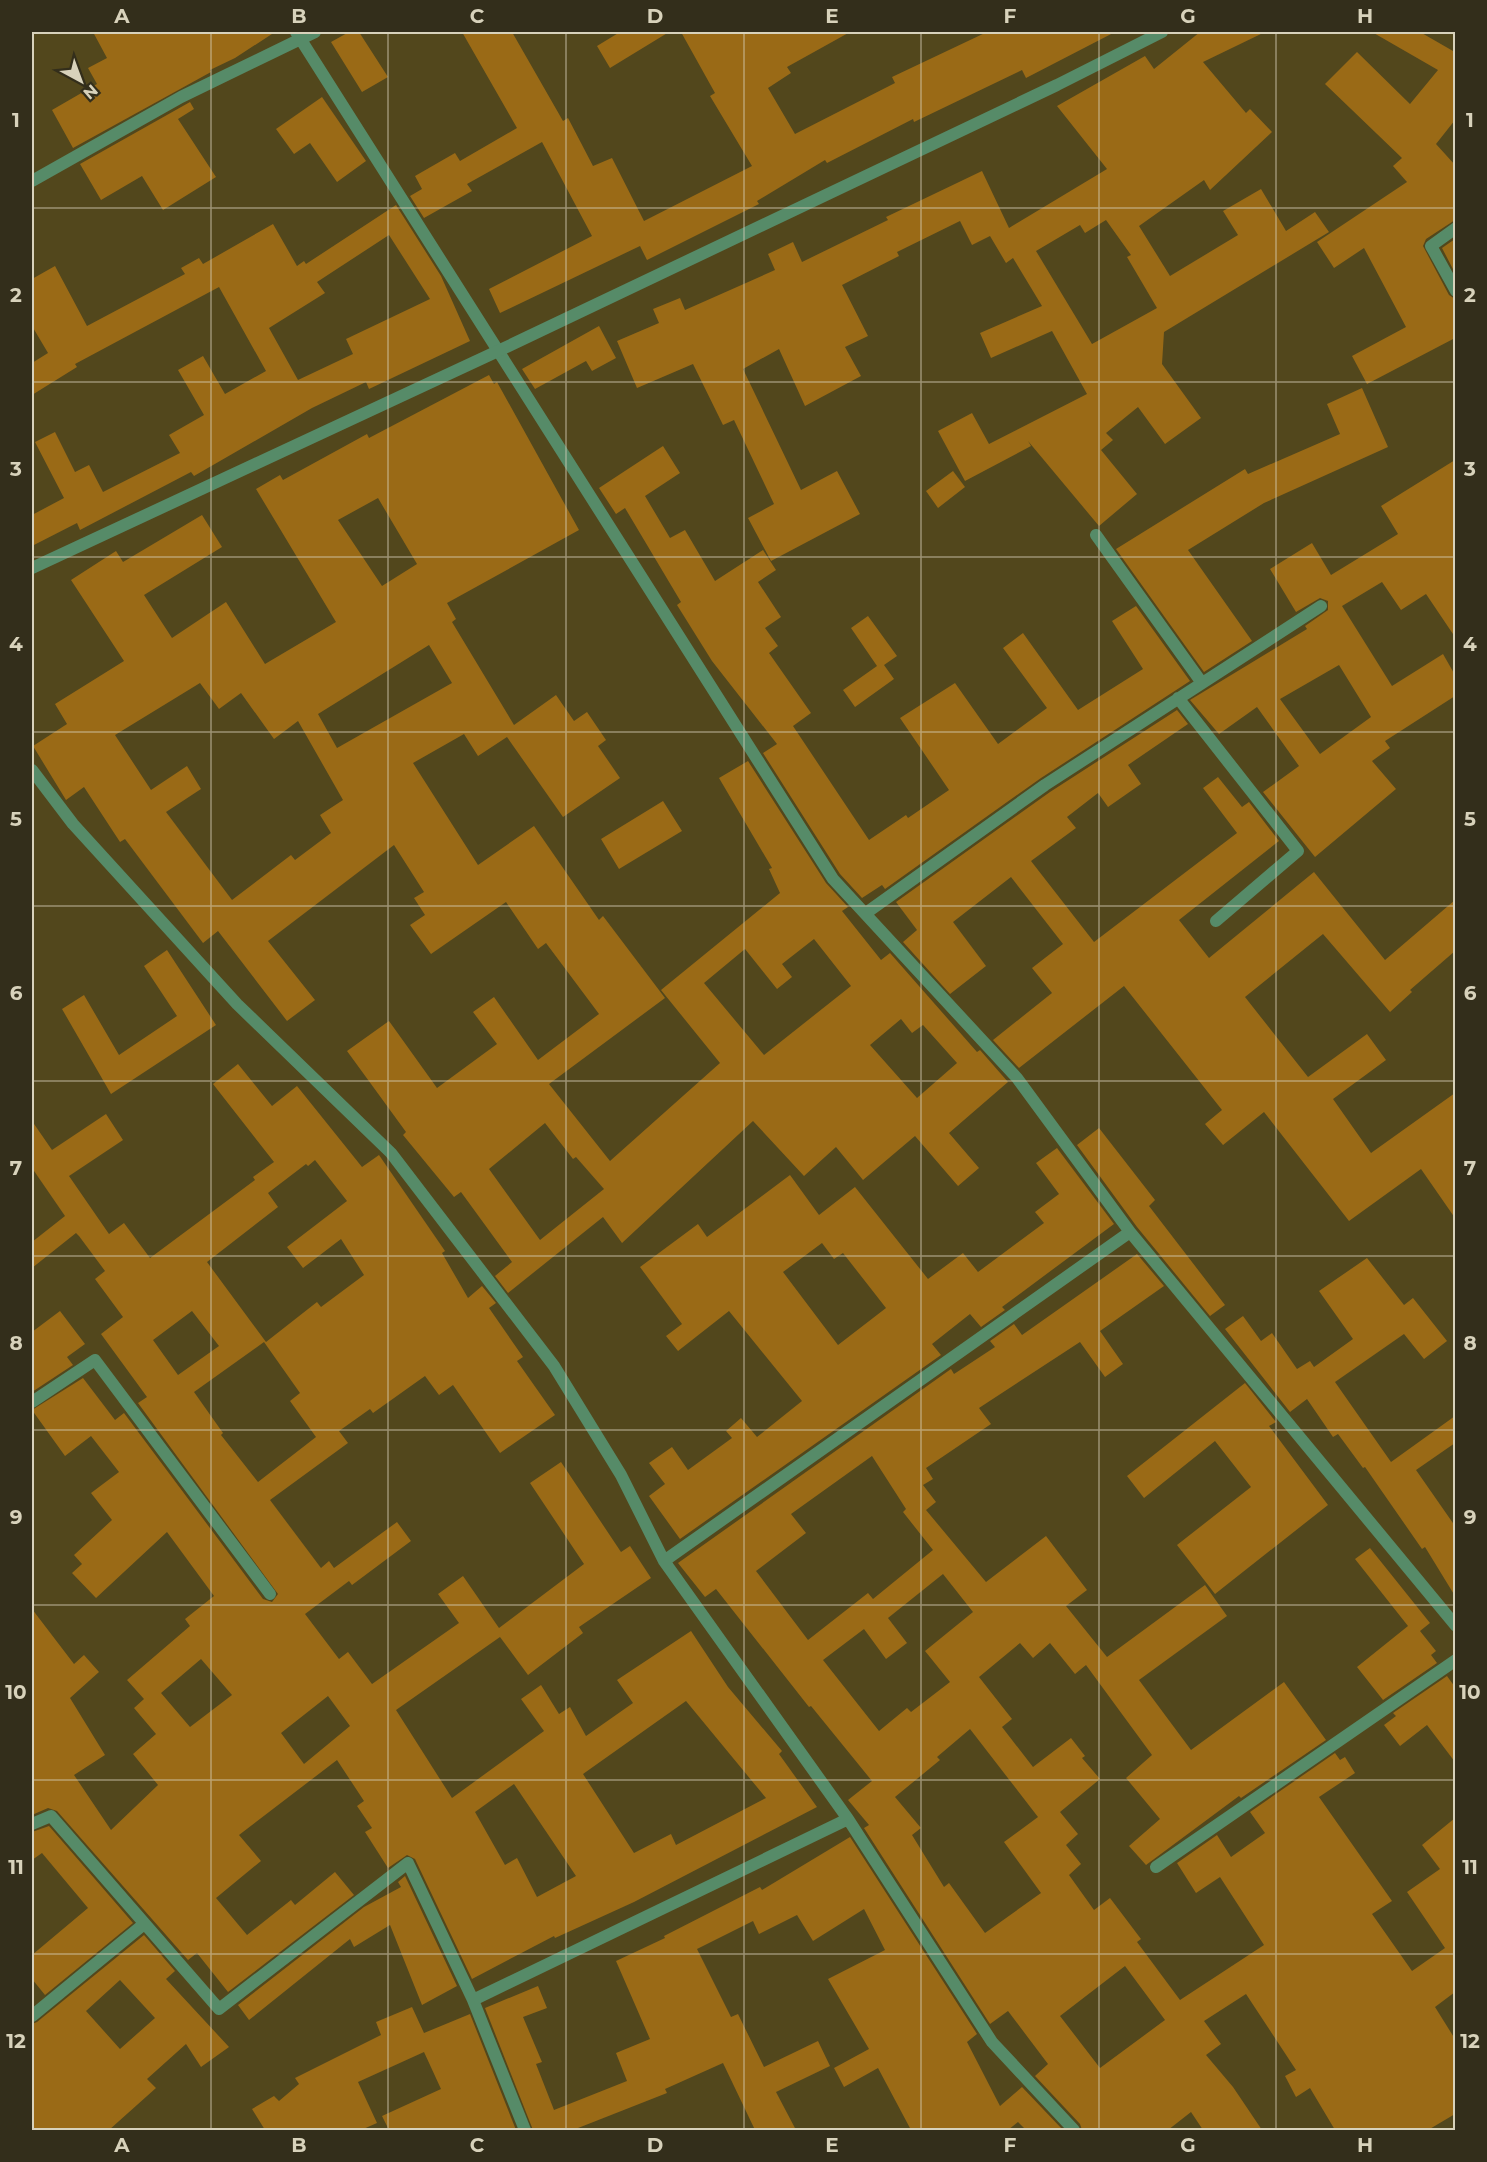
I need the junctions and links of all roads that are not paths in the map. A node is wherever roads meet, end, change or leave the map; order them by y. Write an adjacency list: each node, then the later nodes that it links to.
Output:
1 (315, 32): 3 (street)
2 (1162, 32): 7 (street)
3 (299, 35): 4 (street); 7 (street)
4 (32, 182)
5 (1455, 228): 6 (street)
6 (1455, 291)
7 (498, 351): 9 (street); 14 (street)
8 (1096, 535): 11 (street)
9 (32, 568)
10 (1321, 606): 11 (street)
11 (1202, 683): 12 (street)
12 (1178, 698): 14 (street); 15 (street)
13 (32, 771): 18 (street)
14 (866, 913): 16 (street)
15 (1216, 921)
16 (1130, 1233): 18 (street); 20 (street)
17 (32, 1402): 19 (street)
18 (664, 1561): 22 (street)
19 (270, 1594)
20 (1455, 1626)
21 (1455, 1660): 24 (street)
22 (848, 1819): 26 (street); 29 (street)
23 (32, 1824): 25 (street)
24 (1156, 1867)
25 (144, 1924): 26 (street); 27 (street)
26 (473, 2001): 28 (street)
27 (32, 2016)
28 (525, 2130)
29 (1074, 2130)

